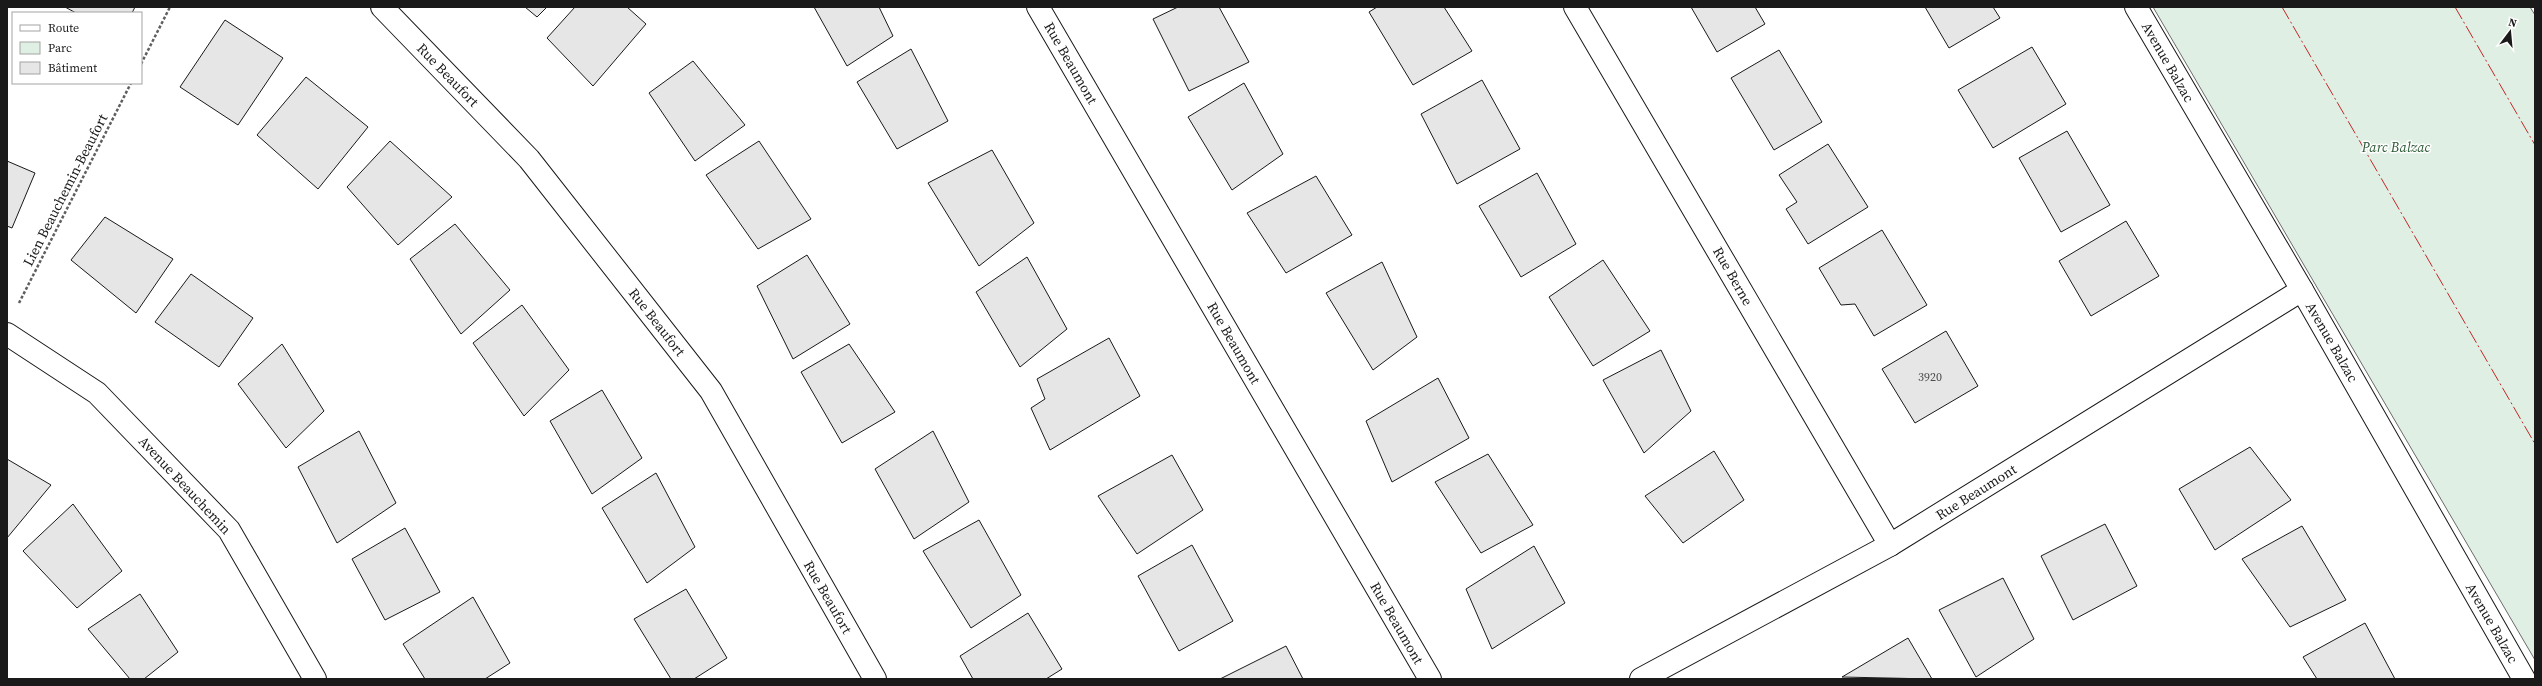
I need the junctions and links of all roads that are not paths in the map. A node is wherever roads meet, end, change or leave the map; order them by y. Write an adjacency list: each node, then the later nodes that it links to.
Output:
1 (382, 7): 9 (street, Rue Beaufort)
2 (1038, 7): 10 (street, Rue Beaumont)
3 (1575, 7): 7 (street, Rue Berne)
4 (2136, 7): 5 (street, Avenue Balzac)
5 (2302, 290): 7 (street, Rue Beaumont); 12 (street, Avenue Balzac)
6 (7, 334): 8 (street, Avenue Beauchemin)
7 (1890, 545): 11 (street, Rue Beaumont)
8 (315, 679)
9 (875, 679)
10 (1430, 679)
11 (1640, 679)
12 (2524, 679)

